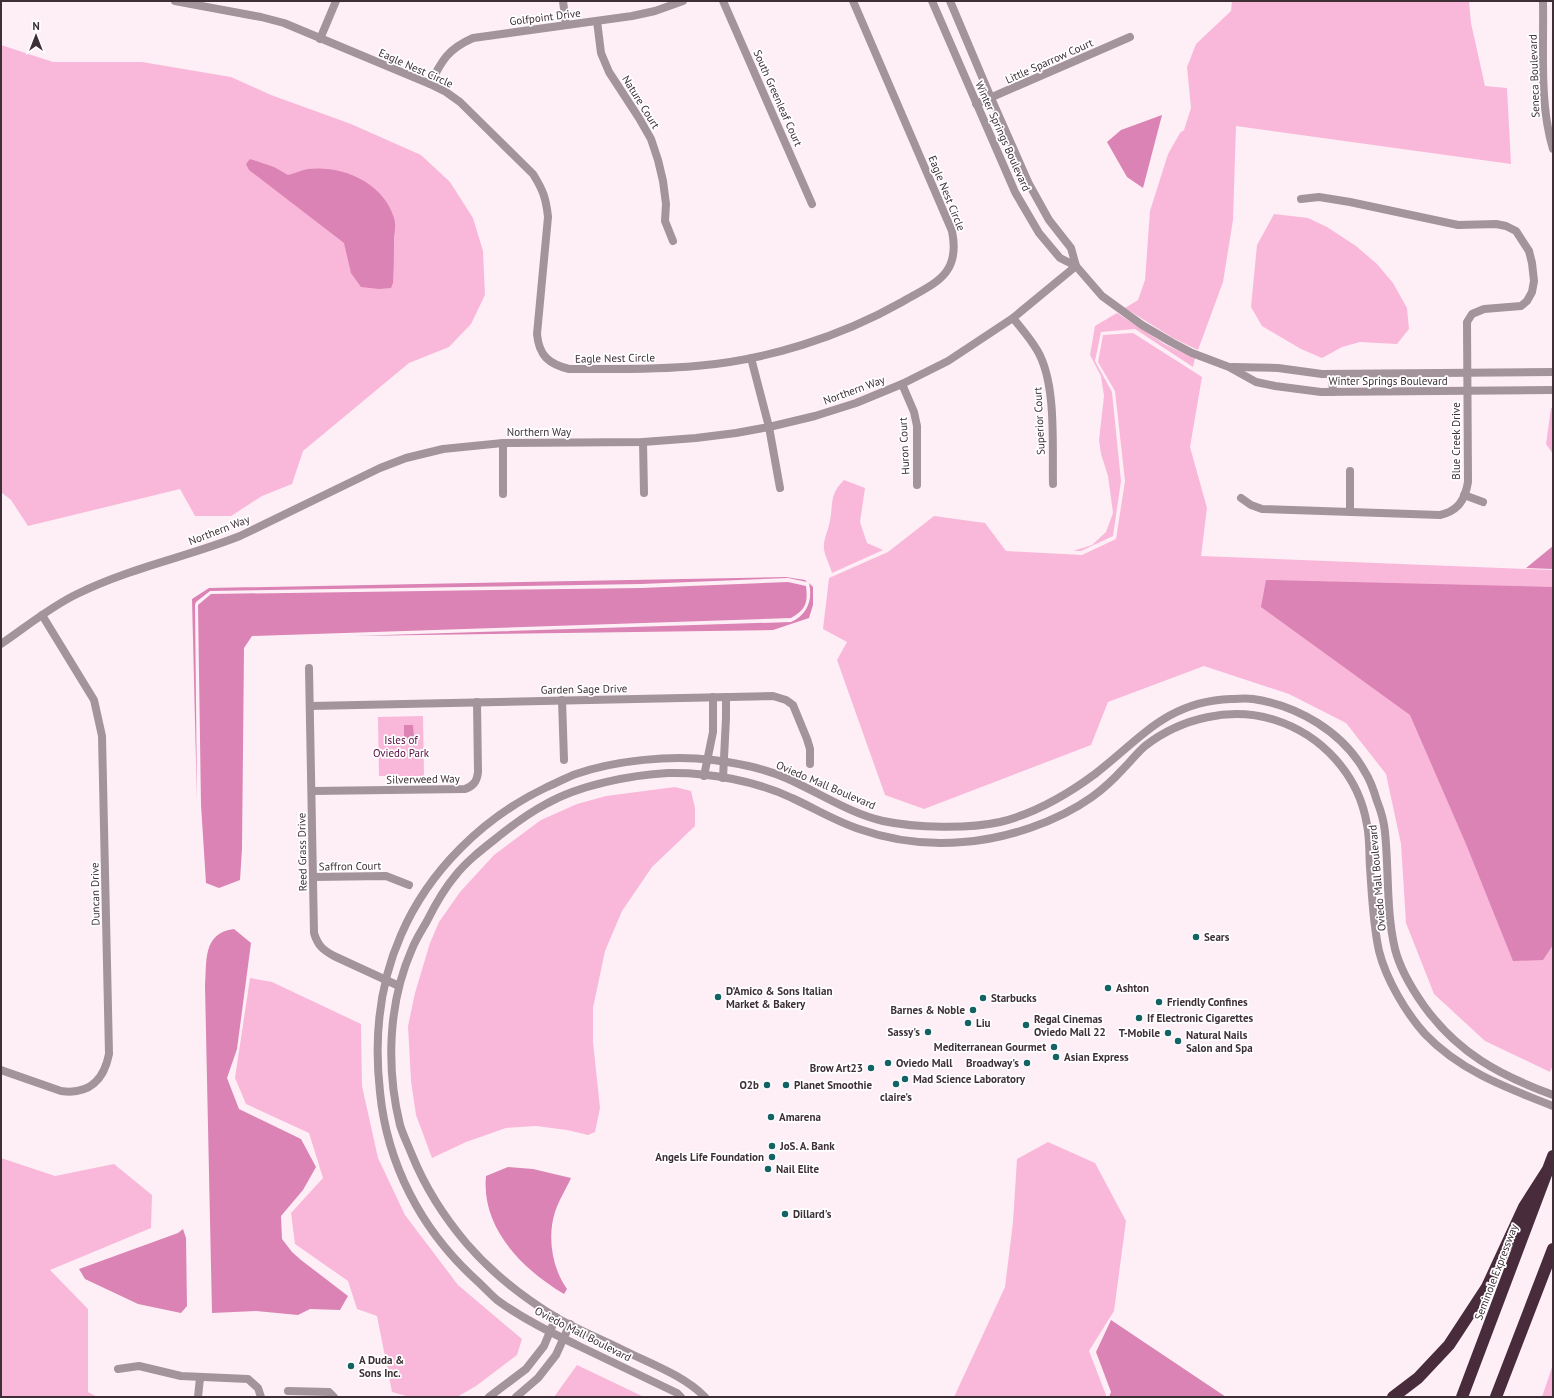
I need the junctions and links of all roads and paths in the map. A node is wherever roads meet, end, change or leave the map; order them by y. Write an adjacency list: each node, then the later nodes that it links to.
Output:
1 (175, 1): 13 (street, Eagle Nest Circle)
2 (336, 1): 13 (street)
3 (563, 1): 11 (street)
4 (683, 1): 10 (street, Golfpoint Drive)
5 (723, 1): 19 (street, South Greenleaf Court)
6 (852, 1): 23 (street, Eagle Nest Circle)
7 (932, 1): 16 (street, Winter Springs Boulevard)
8 (950, 1): 15 (street, Winter Springs Boulevard)
9 (1543, 1): 17 (street, Seneca Boulevard)
10 (597, 21): 11 (street, Golfpoint Drive); 20 (street, Nature Court)
11 (566, 25): 14 (street, Golfpoint Drive)
12 (1130, 37): 15 (street, Little Sparrow Court)
13 (320, 39): 14 (street, Eagle Nest Circle)
14 (430, 84): 23 (street, Eagle Nest Circle)
15 (991, 98): 16 (street, Little Sparrow Court); 21 (street, Winter Springs Boulevard)
16 (976, 104): 21 (street, Winter Springs Boulevard)
17 (1553, 149)
18 (1301, 199): 26 (street, Blue Creek Drive)
19 (812, 204)
20 (673, 241)
21 (1076, 266): 22 (street, Northern Way); 24 (street, Winter Springs Boulevard)
22 (1013, 318): 28 (street, Northern Way); 36 (street, Superior Court)
23 (752, 358): 32 (street)
24 (1229, 367): 27 (street, Winter Springs Boulevard); 31 (street, Winter Springs Boulevard)
25 (1553, 372): 26 (street, Winter Springs Boulevard)
26 (1467, 373): 27 (street, Winter Springs Boulevard); 30 (street, Blue Creek Drive)
27 (1332, 374): 31 (street)
28 (902, 384): 32 (street, Northern Way); 37 (street, Huron Court)
29 (1553, 390): 30 (street, Winter Springs Boulevard)
30 (1467, 391): 31 (street, Winter Springs Boulevard); 41 (street, Blue Creek Drive)
31 (1333, 392)
32 (769, 427): 33 (street, Northern Way); 38 (street)
33 (643, 442): 34 (street, Northern Way); 39 (street)
34 (503, 443): 40 (street); 45 (street, Northern Way)
35 (1350, 471): 44 (street)
36 (1053, 484)
37 (917, 485)
38 (780, 488)
39 (644, 493)
40 (503, 494)
41 (1464, 495): 43 (street); 44 (street, Blue Creek Drive)
42 (1241, 498): 44 (street, Blue Creek Drive)
43 (1483, 502)
44 (1350, 512)
45 (42, 615): 46 (street, Northern Way); 66 (street, Duncan Drive)
46 (1, 644)
47 (309, 668): 52 (street, Reed Grass Drive)
48 (713, 697): 49 (street, Garden Sage Drive); 50 (street, Garden Sage Drive); 53 (street)
49 (726, 697): 54 (street); 58 (street, Garden Sage Drive)
50 (562, 700): 51 (street, Garden Sage Drive); 56 (street)
51 (477, 702): 52 (street, Garden Sage Drive); 61 (street, Silverweed Way)
52 (310, 706): 61 (street, Reed Grass Drive)
53 (713, 732): 54 (street); 55 (street)
54 (725, 733): 57 (street)
55 (707, 759): 57 (street, Oviedo Mall Boulevard); 59 (street); 64 (street, Oviedo Mall Boulevard)
56 (564, 760)
57 (722, 761): 60 (street); 67 (street, Oviedo Mall Boulevard)
58 (810, 764)
59 (704, 776): 60 (street, Oviedo Mall Boulevard); 65 (street, Oviedo Mall Boulevard)
60 (722, 778): 68 (street, Oviedo Mall Boulevard)
61 (312, 791): 62 (street, Reed Grass Drive)
62 (313, 877): 63 (street, Saffron Court); 64 (street, Reed Grass Drive)
63 (410, 885)
64 (385, 980): 65 (street, Reed Grass Drive); 75 (street, Oviedo Mall Boulevard)
65 (399, 986): 73 (street, Oviedo Mall Boulevard)
66 (1, 1070)
67 (1553, 1095)
68 (1553, 1106)
69 (1550, 1163): 70 (highway)
70 (1528, 1211): 87 (highway); 88 (highway, Seminole Expressway)
71 (1553, 1248): 72 (highway)
72 (1536, 1294): 89 (highway); 90 (highway)
73 (556, 1317): 74 (street, Oviedo Mall Boulevard); 75 (street)
74 (570, 1324): 76 (street); 86 (street, Oviedo Mall Boulevard)
75 (550, 1332): 76 (street, Oviedo Mall Boulevard); 83 (street)
76 (564, 1338): 84 (street); 85 (street, Oviedo Mall Boulevard)
77 (118, 1369): 78 (street)
78 (200, 1378): 80 (street); 81 (street)
79 (288, 1391): 82 (street)
80 (198, 1397)
81 (260, 1397)
82 (334, 1397)
83 (489, 1397)
84 (516, 1397)
85 (681, 1397)
86 (706, 1397)
87 (1393, 1397)
88 (1462, 1397)
89 (1496, 1397)
90 (1505, 1397)

